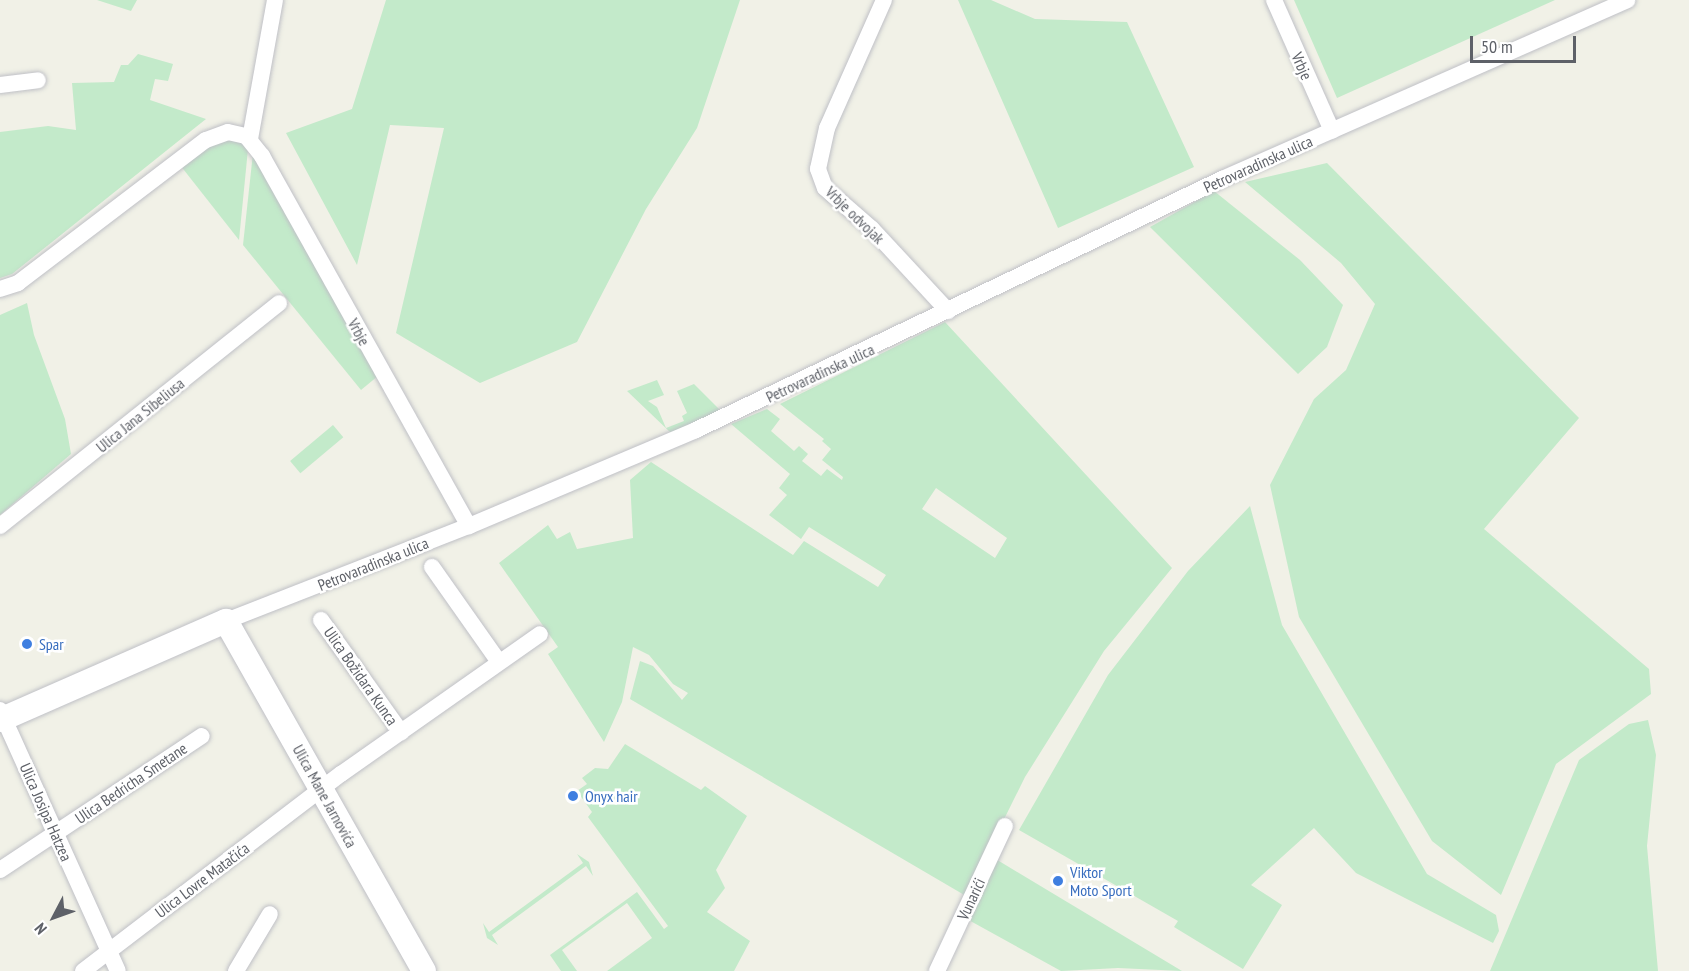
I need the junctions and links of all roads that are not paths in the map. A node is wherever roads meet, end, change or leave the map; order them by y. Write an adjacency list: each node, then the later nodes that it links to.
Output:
1 (275, 0): 8 (street)
2 (884, 0): 11 (street, Vrbje odvojak)
3 (1274, 0): 7 (street, Vrbje)
4 (1628, 0): 7 (street, Petrovaradinska ulica)
5 (38, 80): 6 (street)
6 (0, 85)
7 (1332, 131): 11 (street, Petrovaradinska ulica)
8 (250, 139): 9 (street); 13 (street, Vrbje)
9 (0, 289)
10 (279, 303): 12 (street, Ulica Jana Sibeliusa)
11 (948, 311): 13 (street, Petrovaradinska ulica)
12 (0, 526)
13 (469, 526): 16 (street, Petrovaradinska ulica)
14 (432, 567): 18 (street)
15 (321, 620): 20 (street, Ulica Božidara Kunca)
16 (226, 621): 19 (street, Petrovaradinska ulica); 22 (street, Ulica Mane Jarnovića)
17 (540, 634): 18 (street, Ulica Božidara Kunca)
18 (499, 662): 20 (street, Ulica Božidara Kunca)
19 (1, 716): 24 (street, Ulica Josipa Hatzea)
20 (401, 732): 22 (street, Ulica Božidara Kunca)
21 (202, 736): 24 (street, Ulica Bedricha Smetane)
22 (321, 789): 27 (street, Ulica Lovre Matačića); 31 (street, Ulica Mane Jarnovića)
23 (1005, 826): 32 (street, Vunarići)
24 (55, 833): 25 (street, Ulica Bedricha Smetane); 27 (street, Ulica Josipa Hatzea)
25 (0, 870)
26 (270, 914): 30 (street)
27 (110, 951): 28 (street, Ulica Lovre Matačića); 29 (street, Ulica Josipa Hatzea)
28 (83, 971)
29 (118, 971)
30 (236, 971)
31 (424, 971)
32 (936, 971)

